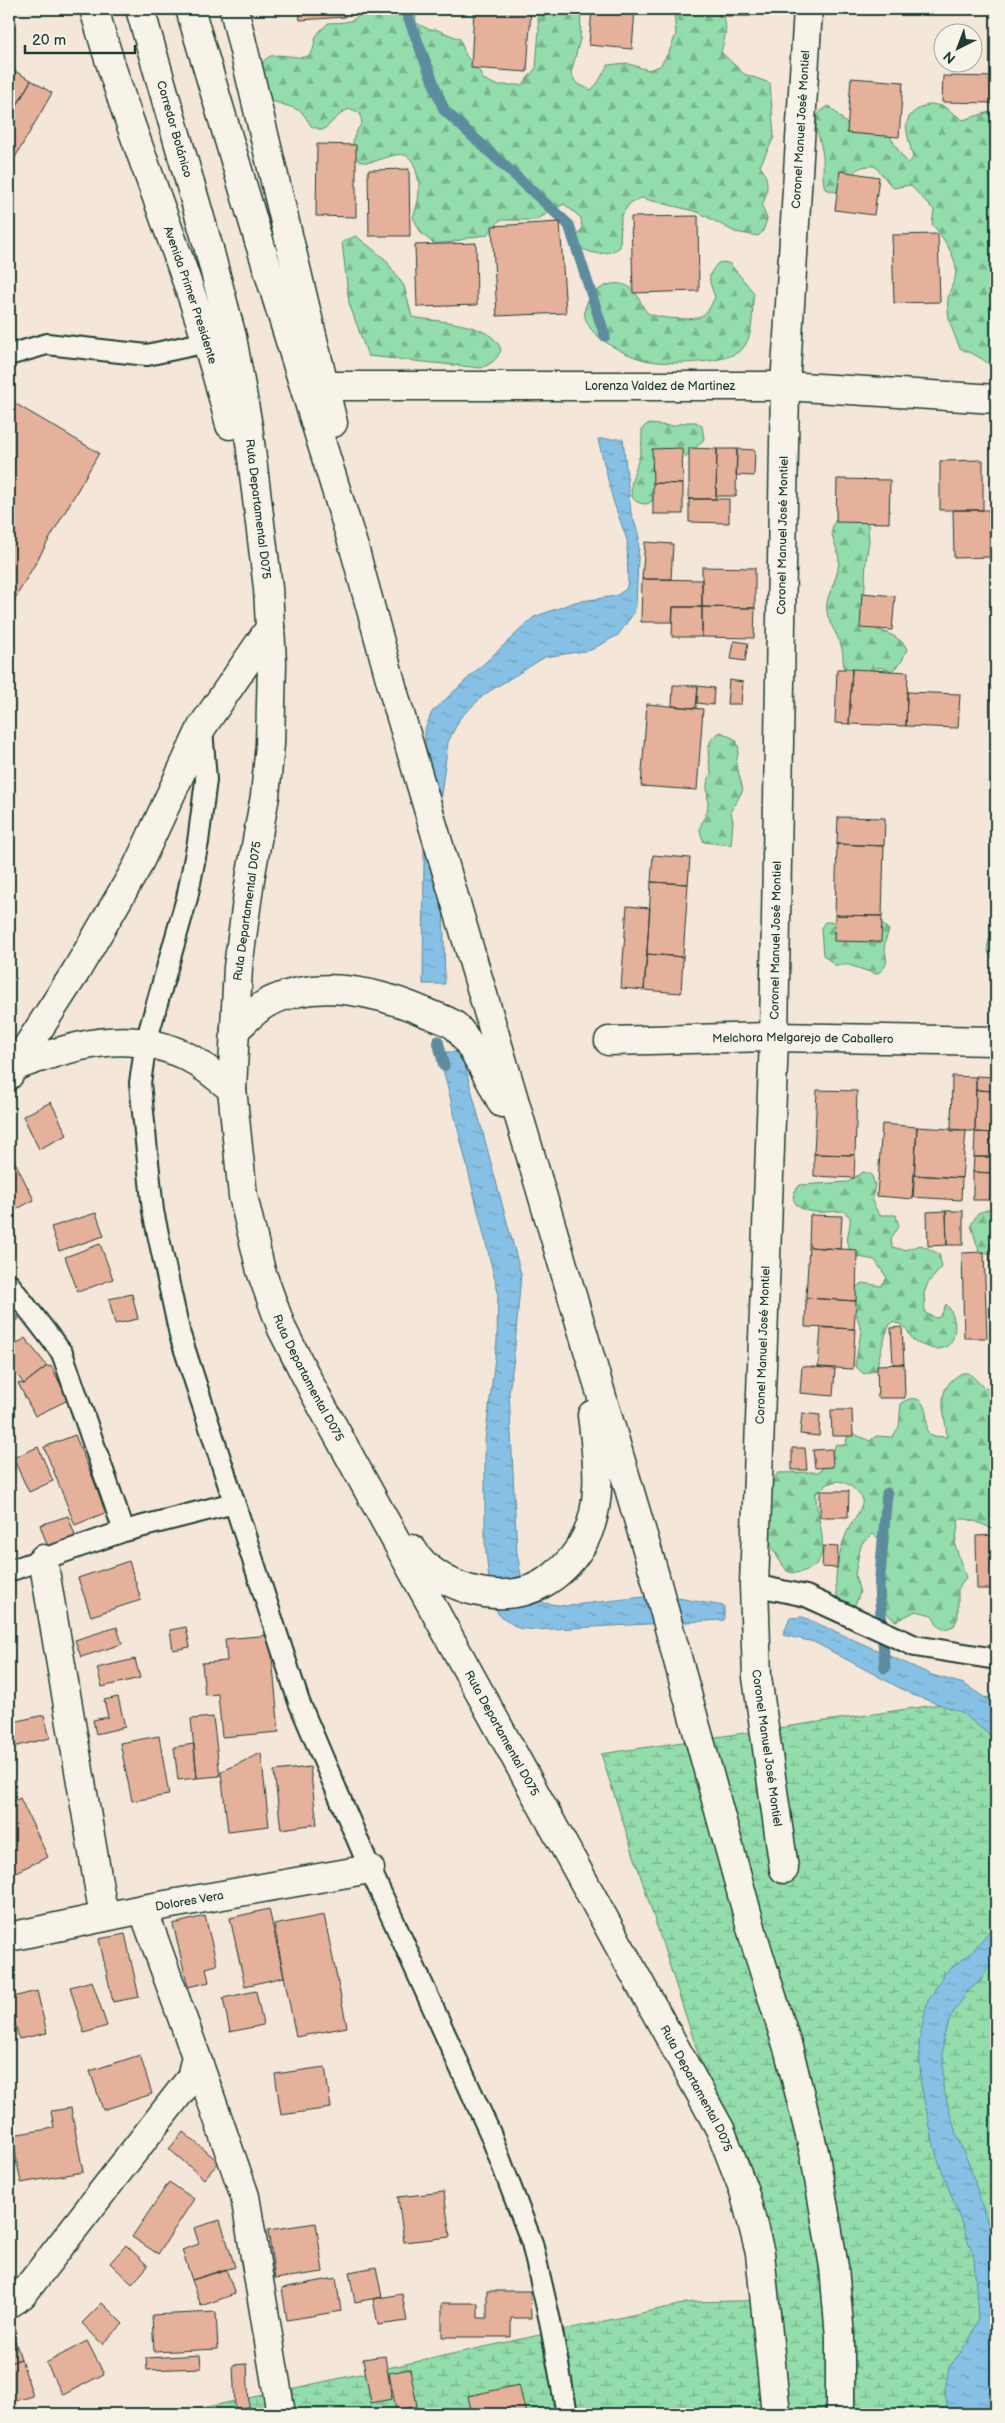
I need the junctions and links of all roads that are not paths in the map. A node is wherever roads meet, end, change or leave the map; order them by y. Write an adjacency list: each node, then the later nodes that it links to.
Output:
1 (94, 9): 7 (main road, Avenida Primer Presidente)
2 (140, 9): 6 (main road, Corredor Botánico)
3 (190, 9): 12 (main road)
4 (234, 9): 9 (main road)
5 (808, 9): 10 (main road, Coronel Manuel José Montiel)
6 (209, 249): 13 (main road, Ruta Departamental D075)
7 (207, 342): 8 (lane); 13 (main road, Avenida Primer Presidente)
8 (9, 355)
9 (324, 386): 10 (main road, Lorenza Valdez de Martinez); 12 (main road)
10 (785, 386): 11 (main road, Lorenza Valdez de Martinez); 17 (main road, Coronel Manuel José Montiel)
11 (996, 399)
12 (355, 550): 23 (main road)
13 (268, 588): 14 (main road, Ruta Departamental D075)
14 (270, 628): 15 (main road); 16 (main road, Ruta Departamental D075)
15 (202, 727): 20 (lane); 21 (main road)
16 (235, 1030): 22 (main road, Ruta Departamental D075); 23 (main road)
17 (774, 1037): 18 (main road, Melchora Melgarejo de Caballero); 19 (main road, Melchora Melgarejo de Caballero); 31 (main road, Coronel Manuel José Montiel)
18 (609, 1041)
19 (996, 1041)
20 (146, 1042): 21 (main road); 22 (main road); 27 (lane)
21 (12, 1070)
22 (232, 1089): 26 (main road, Ruta Departamental D075)
23 (529, 1155): 25 (main road)
24 (9, 1284): 28 (lane)
25 (582, 1337): 26 (main road); 43 (main road)
26 (314, 1390): 42 (main road, Ruta Departamental D075)
27 (234, 1504): 28 (lane); 33 (lane)
28 (124, 1531): 29 (lane)
29 (43, 1559): 30 (lane); 36 (main road)
30 (9, 1571)
31 (754, 1585): 32 (lane); 34 (main road, Coronel Manuel José Montiel)
32 (996, 1660)
33 (370, 1869): 35 (main road, Dolores Vera); 41 (lane)
34 (784, 1869)
35 (143, 1909): 36 (main road, Dolores Vera); 38 (main road)
36 (104, 1917): 37 (main road, Dolores Vera)
37 (9, 1937)
38 (196, 2056): 39 (main road); 40 (main road)
39 (9, 2303)
40 (281, 2414)
41 (567, 2414)
42 (776, 2414)
43 (840, 2414)

